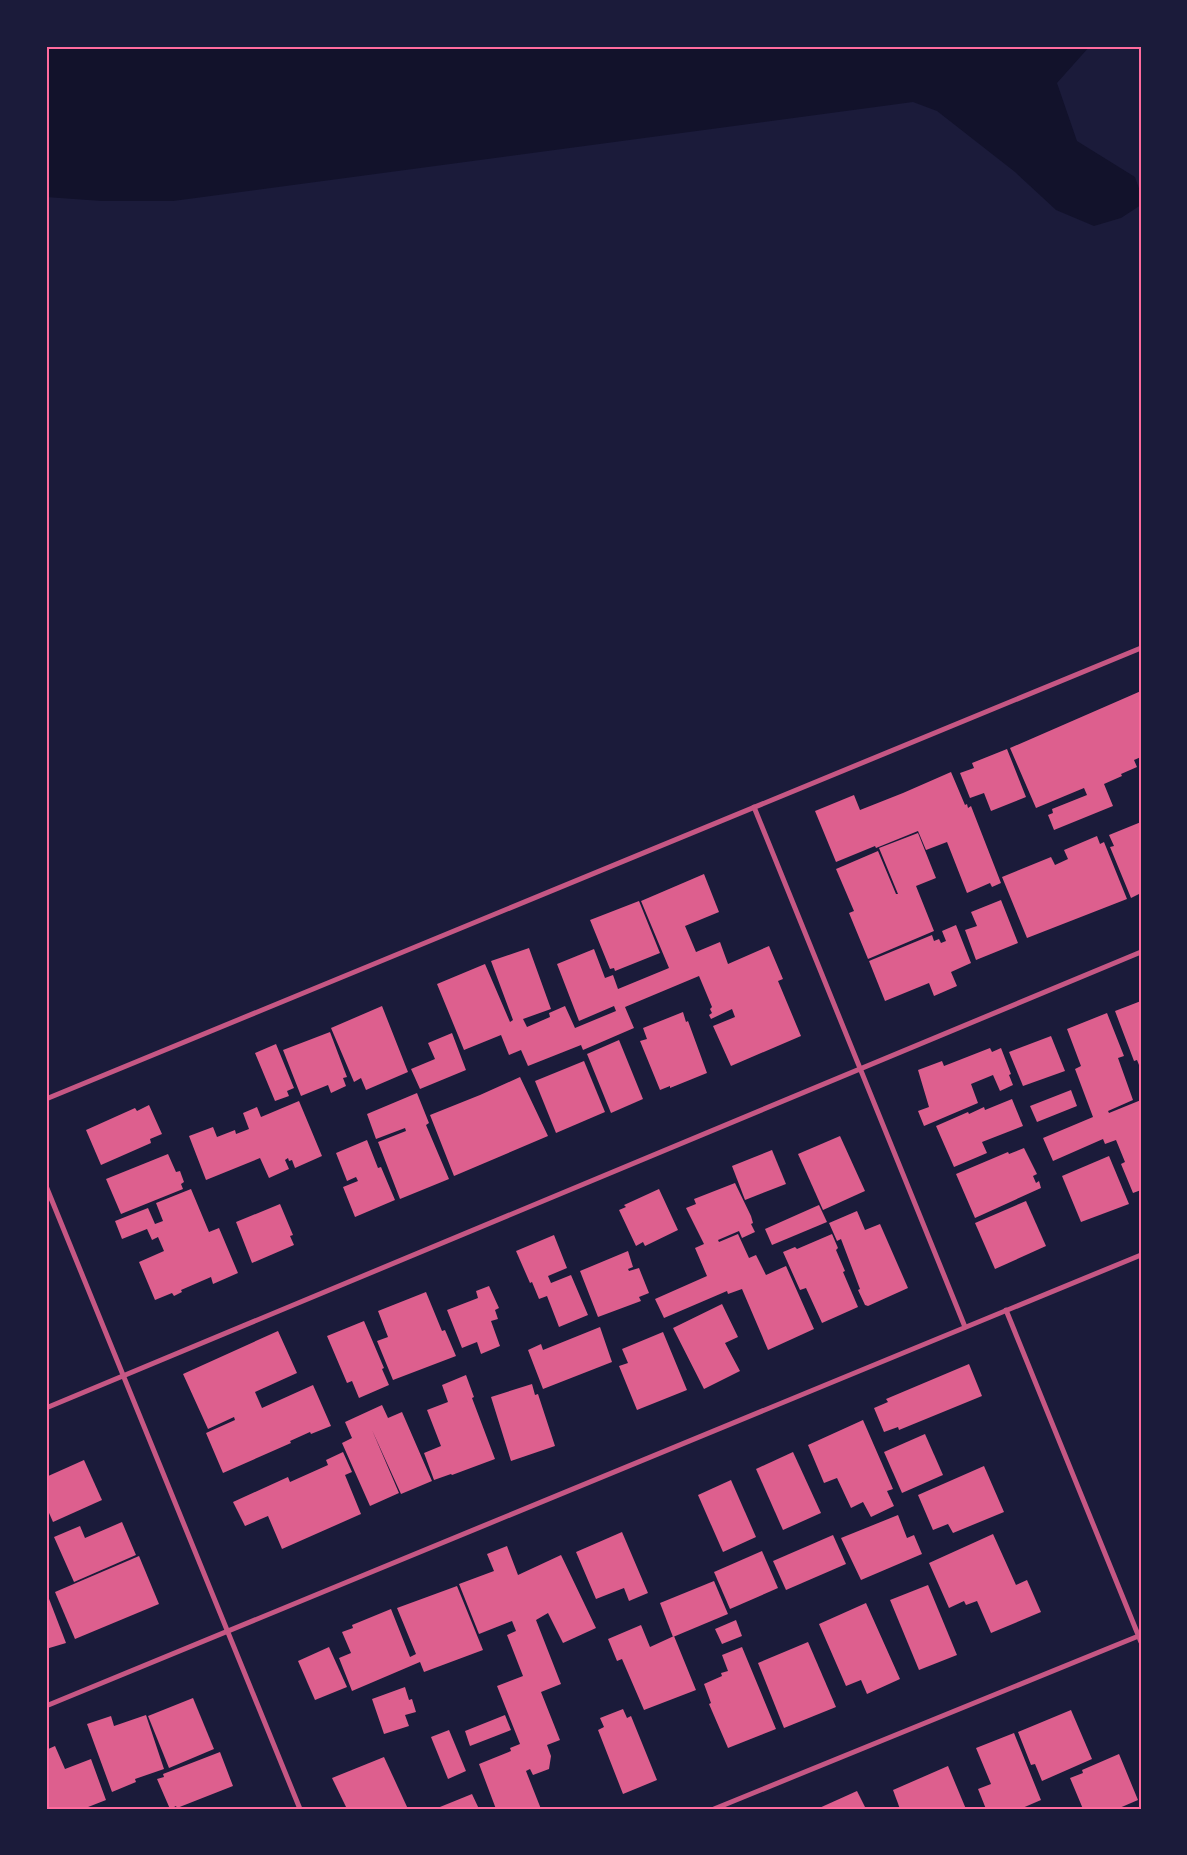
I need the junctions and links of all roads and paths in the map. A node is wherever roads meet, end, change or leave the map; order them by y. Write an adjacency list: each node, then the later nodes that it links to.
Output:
1 (1141, 648): 2 (street)
2 (754, 807): 4 (street); 5 (street)
3 (1141, 952): 4 (street)
4 (860, 1069): 9 (street); 10 (street)
5 (46, 1099)
6 (46, 1186): 10 (street)
7 (1141, 1255): 8 (street)
8 (1006, 1310): 9 (street); 13 (street)
9 (965, 1327): 12 (street)
10 (123, 1376): 11 (street); 12 (street)
11 (46, 1408)
12 (228, 1632): 15 (street); 16 (street)
13 (1139, 1635): 14 (street); 17 (street)
14 (1141, 1642)
15 (46, 1706)
16 (300, 1809)
17 (714, 1809)

